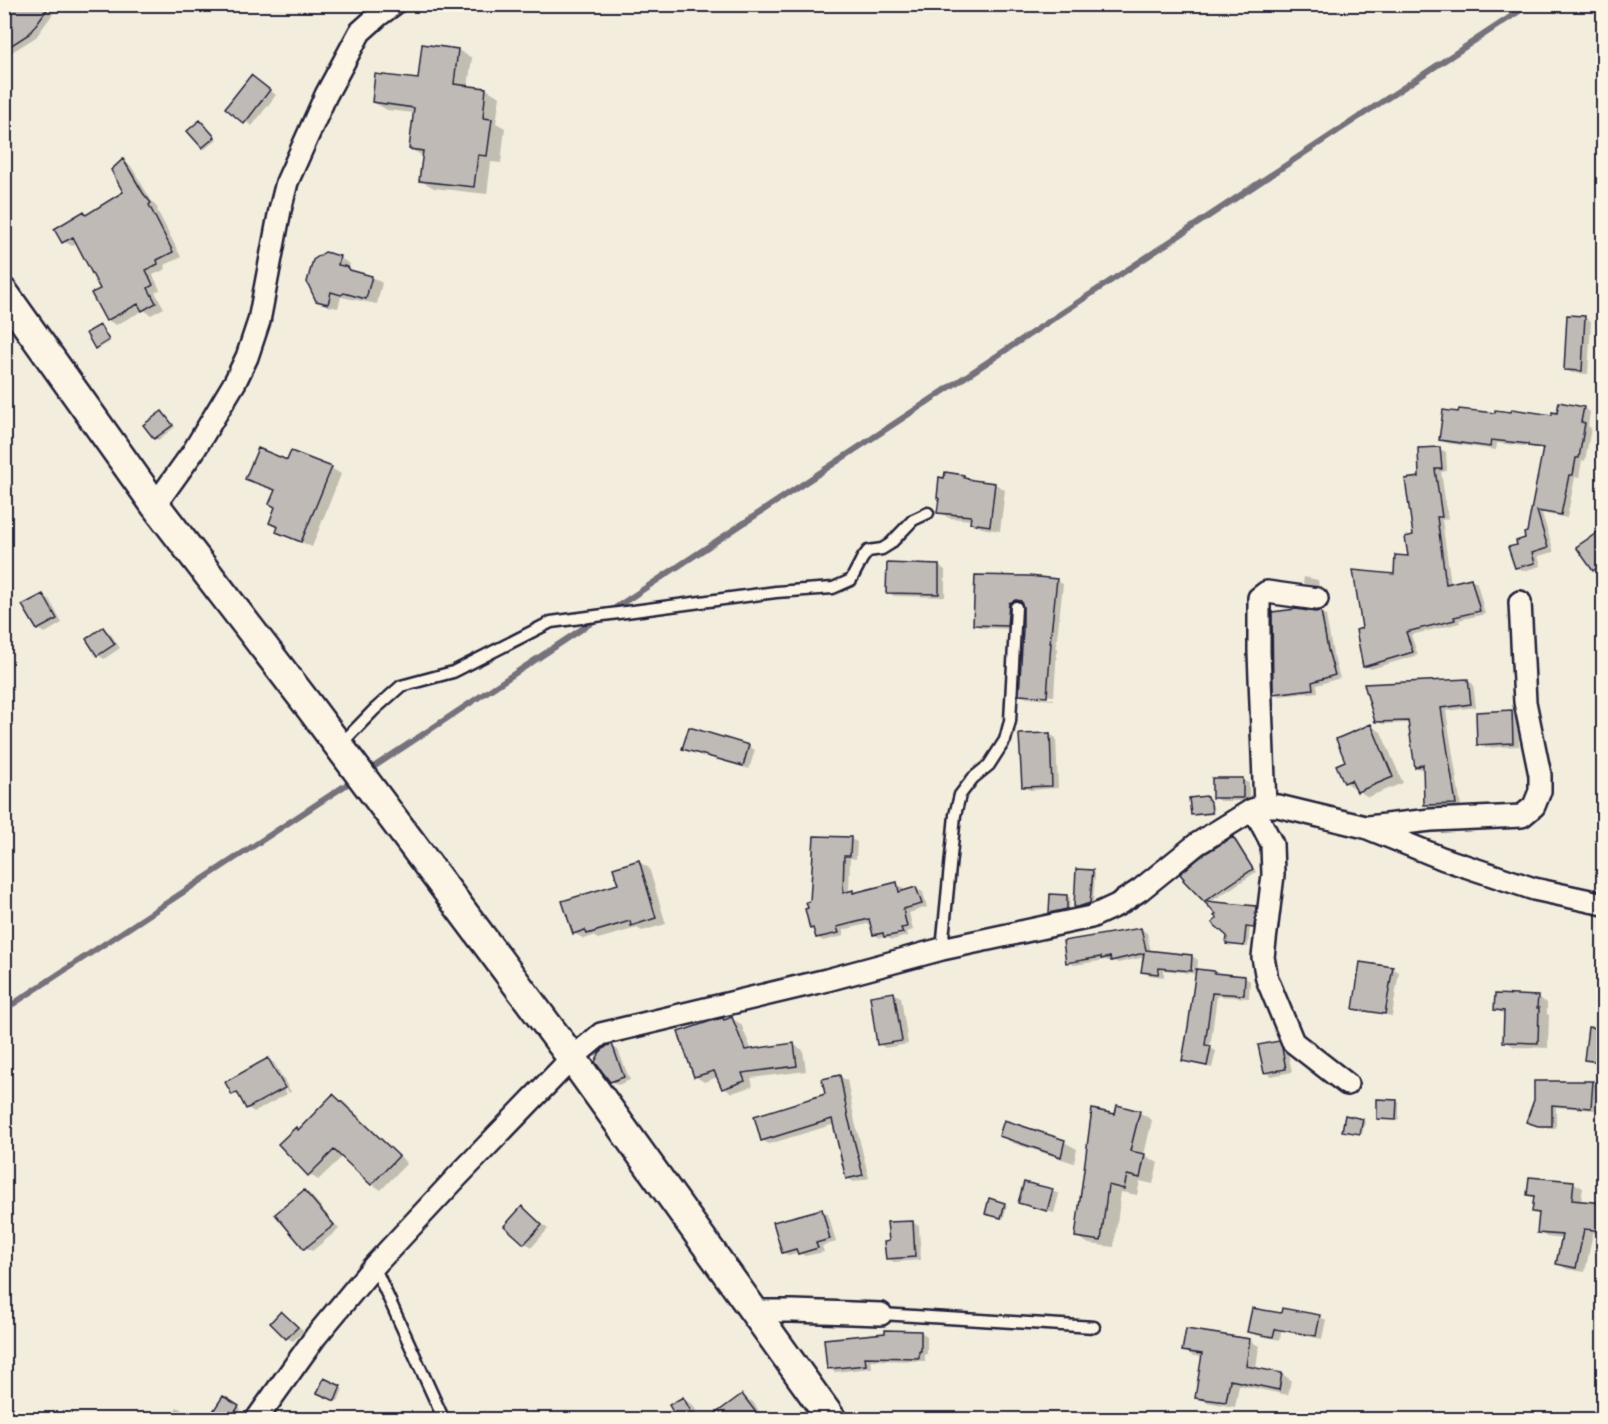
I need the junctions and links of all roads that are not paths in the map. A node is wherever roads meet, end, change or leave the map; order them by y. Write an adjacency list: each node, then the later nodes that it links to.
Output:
1 (394, 4): 3 (street)
2 (4, 293): 3 (street)
3 (155, 504): 8 (street)
4 (928, 513): 8 (lane)
5 (1317, 599): 9 (street)
6 (1520, 602): 10 (street)
7 (1016, 607): 12 (lane)
8 (339, 746): 13 (street)
9 (1258, 808): 10 (street); 12 (street); 14 (street)
10 (1365, 827): 11 (street)
11 (1604, 904)
12 (942, 948): 13 (street)
13 (572, 1058): 15 (street); 16 (street)
14 (1347, 1084)
15 (374, 1266): 19 (street); 20 (lane)
16 (753, 1311): 17 (street); 21 (street)
17 (881, 1314): 18 (lane)
18 (1094, 1327)
19 (256, 1419)
20 (444, 1419)
21 (832, 1419)

